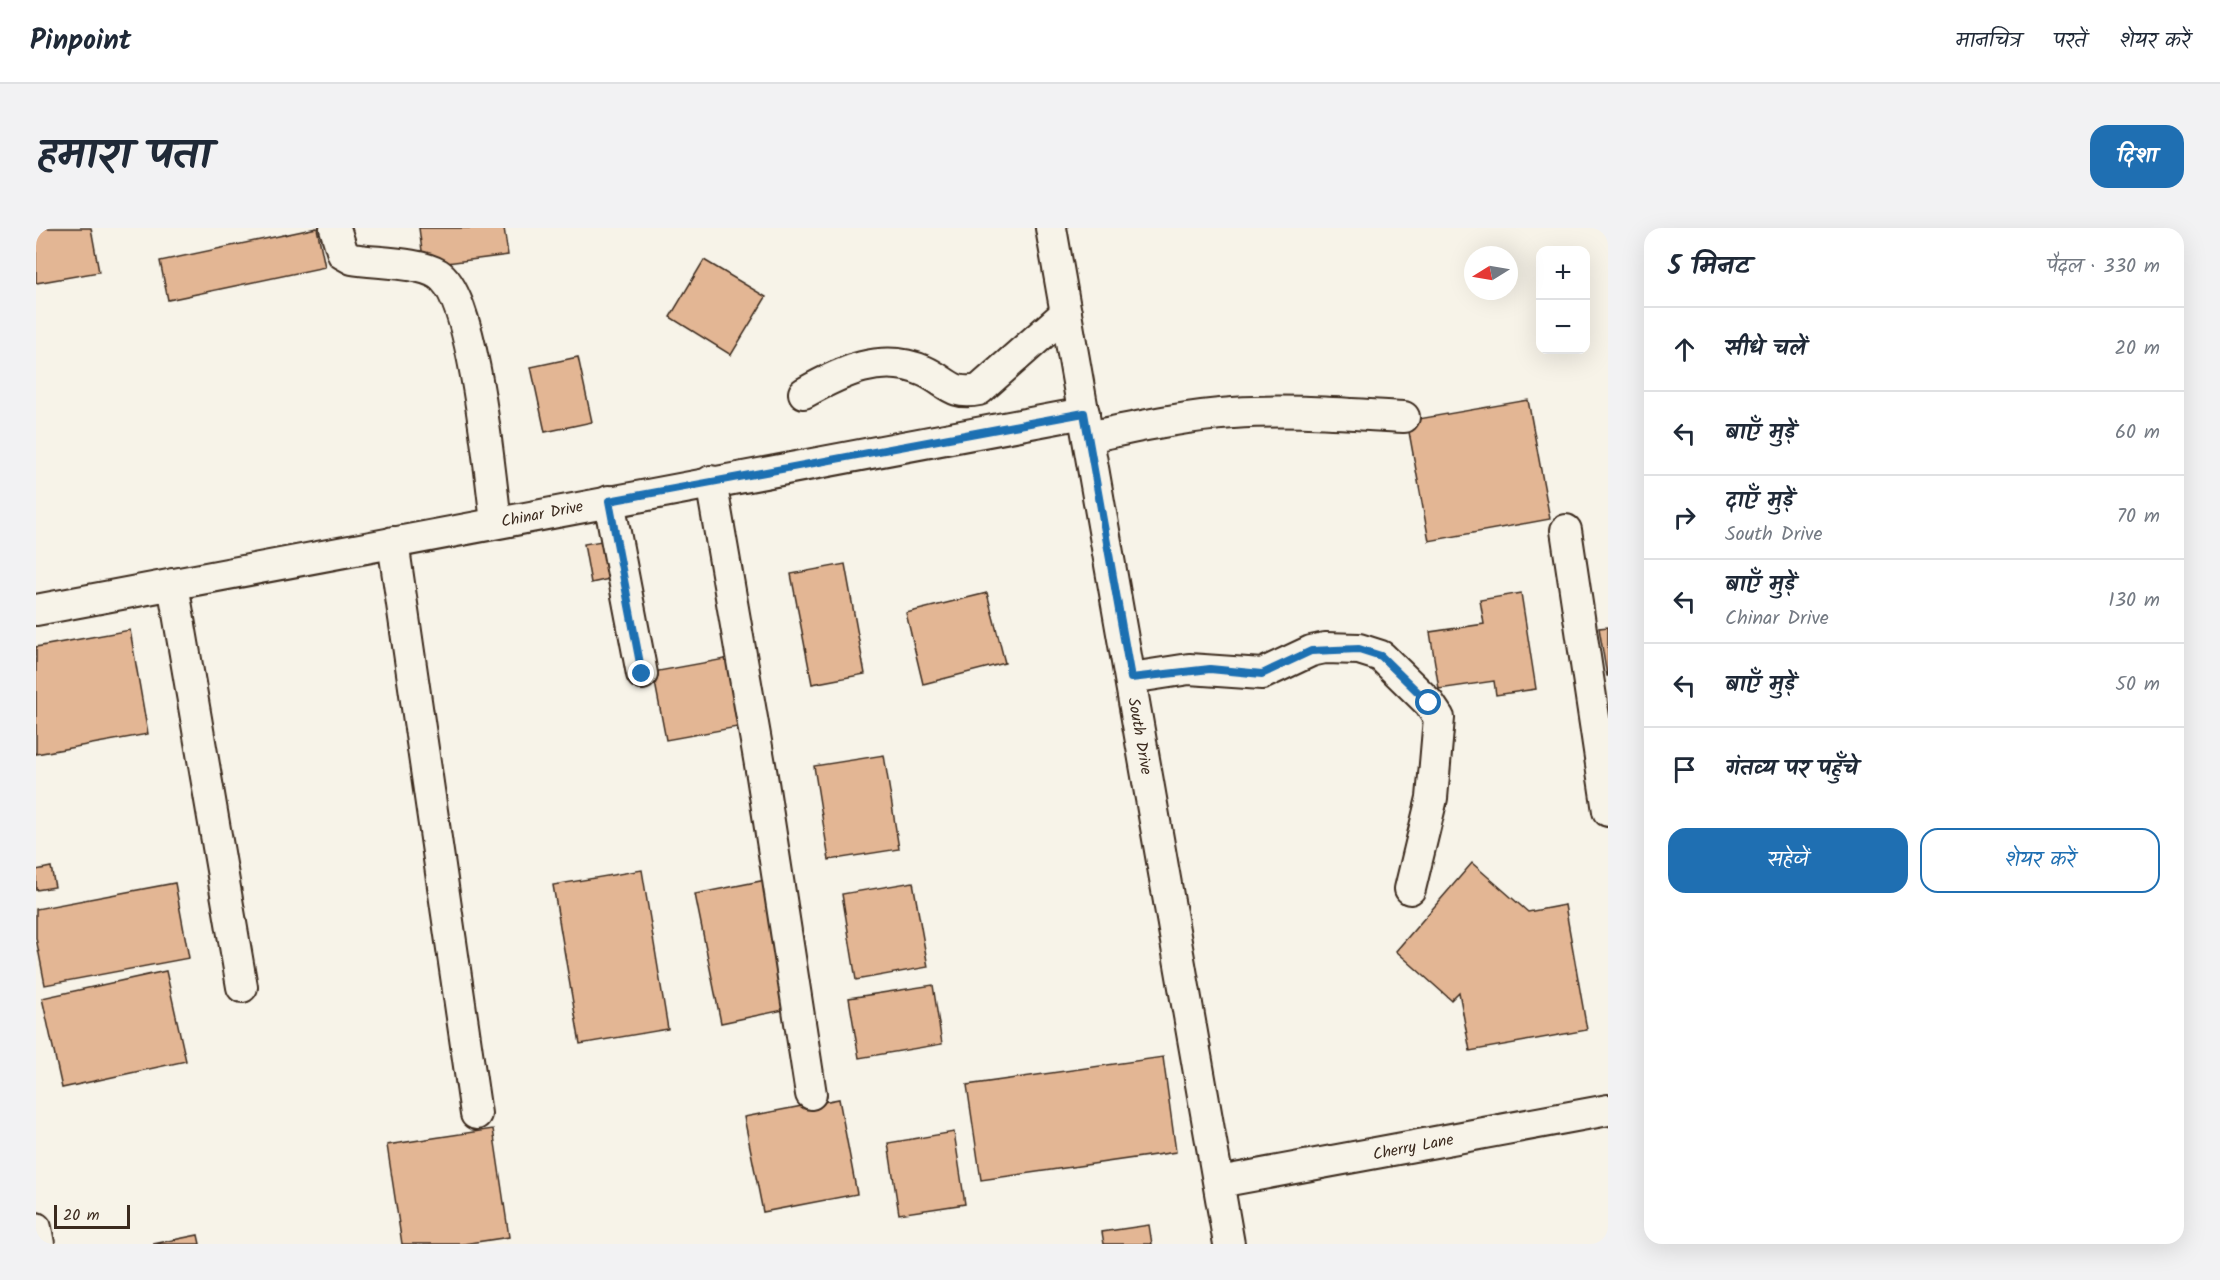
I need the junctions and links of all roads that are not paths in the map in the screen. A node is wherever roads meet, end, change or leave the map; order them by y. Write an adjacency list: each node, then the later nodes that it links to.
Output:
1 (335, 228): 9 (street)
2 (1051, 228): 3 (street, South Drive)
3 (1066, 313): 4 (street); 6 (street, South Drive)
4 (804, 393)
5 (1404, 417): 6 (street, Chinar Drive)
6 (1086, 425): 7 (street, Chinar Drive); 15 (street, South Drive)
7 (711, 481): 8 (street, Chinar Drive); 19 (street)
8 (609, 501): 9 (street, Chinar Drive); 14 (street)
9 (496, 522): 11 (street, Chinar Drive)
10 (1566, 530): 16 (street)
11 (393, 542): 12 (street, Chinar Drive); 21 (street)
12 (173, 584): 13 (street, Chinar Drive); 18 (street)
13 (36, 610)
14 (642, 674)
15 (1131, 678): 17 (street); 22 (street, South Drive)
16 (1608, 811)
17 (1410, 890)
18 (242, 987)
19 (812, 1094)
20 (1608, 1110): 22 (street, Cherry Lane)
21 (476, 1114)
22 (1219, 1182): 25 (street, South Drive)
23 (36, 1228): 24 (street)
24 (39, 1244)
25 (1229, 1244)

